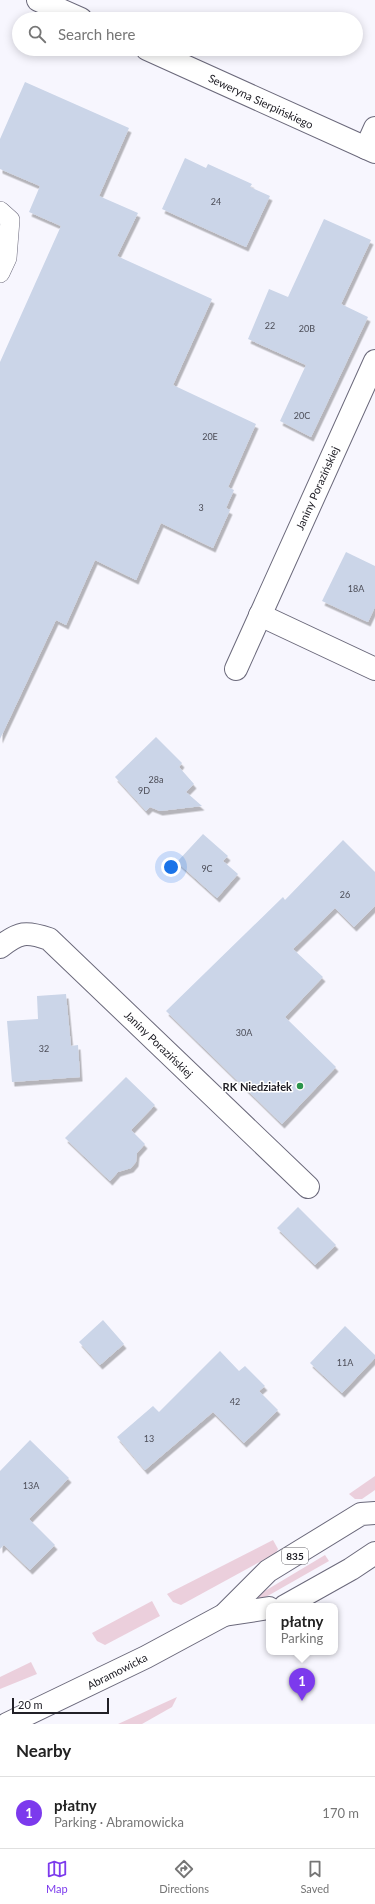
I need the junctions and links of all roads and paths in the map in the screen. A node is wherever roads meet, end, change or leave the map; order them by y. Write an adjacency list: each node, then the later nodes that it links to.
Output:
1 (38, 0): 2 (street)
2 (65, 12)
3 (163, 56): 5 (street, Seweryna Sierpińskiego)
4 (375, 128): 5 (street)
5 (370, 150)
6 (0, 211): 7 (lane)
7 (0, 273)
8 (375, 361): 9 (street, Janiny Porazińskiej)
9 (260, 615): 10 (street, Janiny Porazińskiej); 11 (street)
10 (236, 668)
11 (375, 669)
12 (0, 947): 13 (street, Janiny Porazińskiej)
13 (308, 1187)
14 (375, 1513): 18 (street, Abramowicka / 835)
15 (375, 1553): 16 (street)
16 (290, 1603)
17 (266, 1608): 18 (street, Abramowicka / 835)
18 (224, 1615): 19 (street, Abramowicka / 835)
19 (8, 1724)

